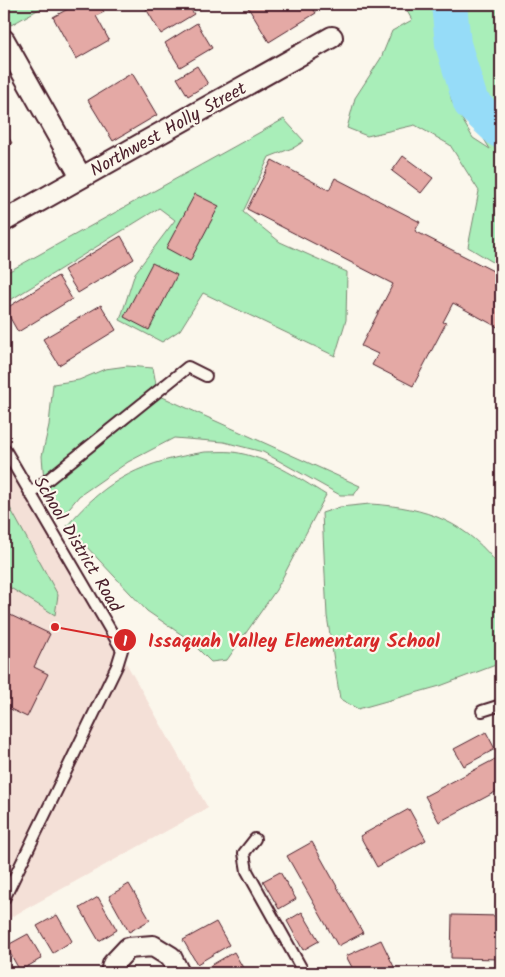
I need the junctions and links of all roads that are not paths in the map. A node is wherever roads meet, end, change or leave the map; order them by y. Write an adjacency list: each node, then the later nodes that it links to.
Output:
1 (332, 36): 3 (street, Northwest Holly Street)
2 (4, 40): 3 (street)
3 (81, 177): 4 (street, Northwest Holly Street)
4 (4, 221)
5 (206, 376): 7 (lane)
6 (4, 448): 7 (lane, School District Road)
7 (30, 494): 11 (lane, School District Road)
8 (501, 705): 9 (lane)
9 (482, 711)
10 (255, 839): 14 (lane)
11 (4, 899)
12 (111, 973): 13 (street)
13 (179, 973)
14 (304, 973)

